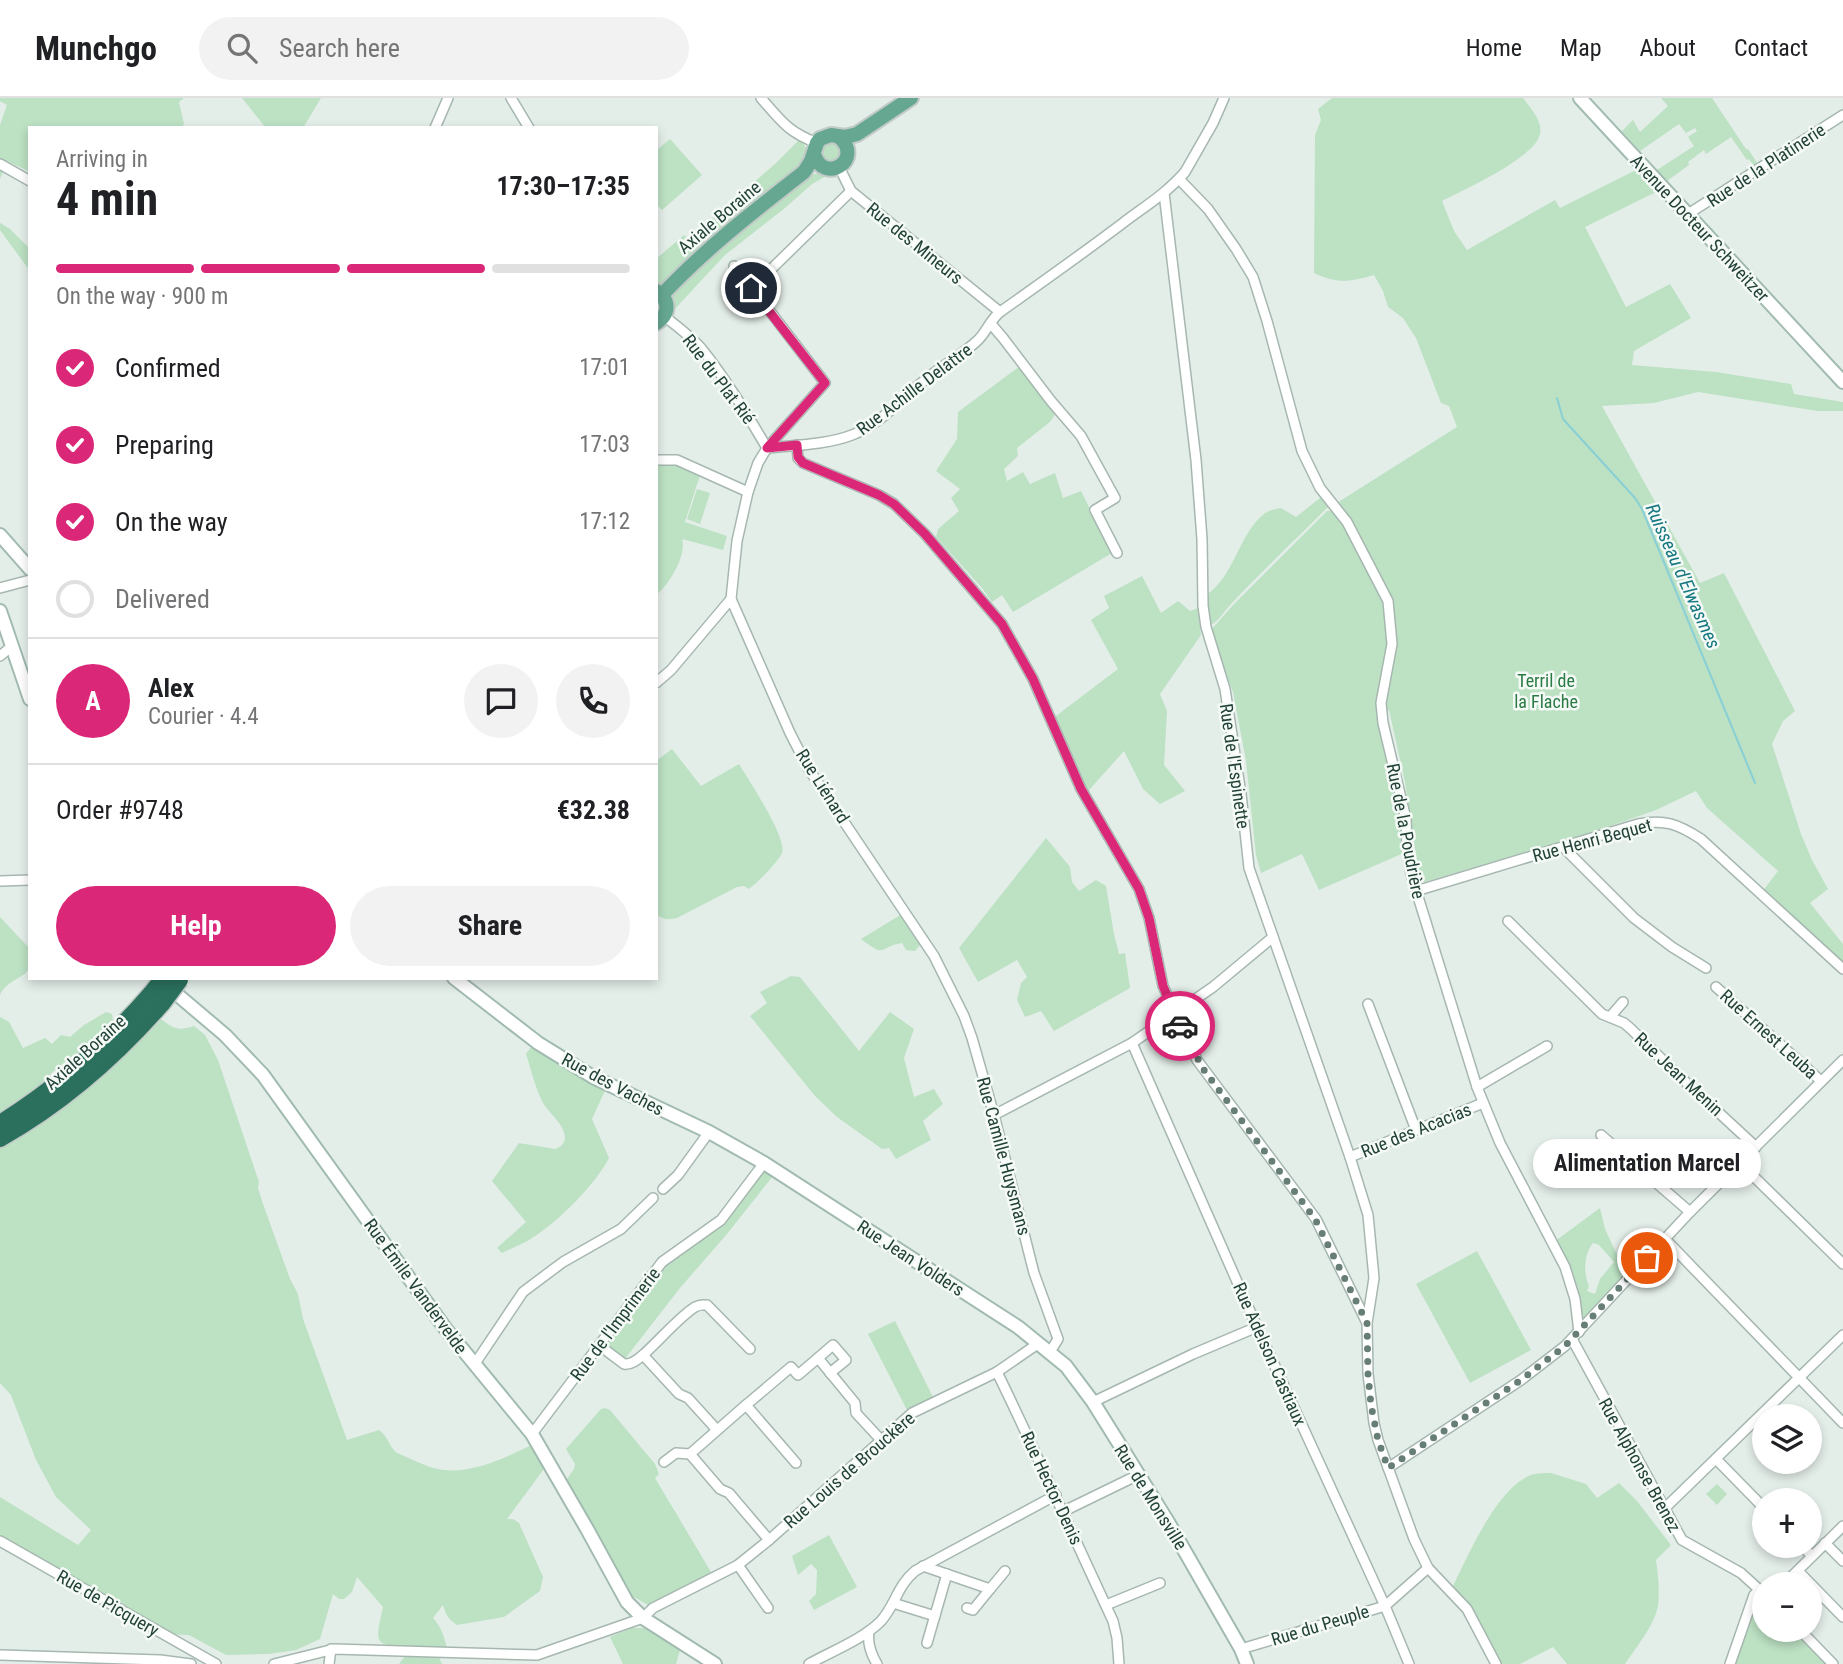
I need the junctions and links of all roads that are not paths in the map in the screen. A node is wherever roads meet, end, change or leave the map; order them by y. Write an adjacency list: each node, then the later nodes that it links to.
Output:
1 (448, 98): 8 (street)
2 (511, 98): 9 (street)
3 (761, 98): 12 (street)
4 (911, 98): 10 (main road)
5 (1224, 98): 18 (street, Rue Achille Delattre)
6 (1580, 98): 22 (street, Avenue Docteur Schweitzer)
7 (1843, 115): 22 (street, Rue de la Platinerie)
8 (436, 126)
9 (528, 126)
10 (857, 134): 11 (main road); 13 (main road)
11 (839, 137): 12 (main road); 13 (main road)
12 (816, 148): 15 (main road); 17 (main road)
13 (848, 152): 16 (main road)
14 (0, 164): 19 (street)
15 (823, 167): 16 (main road); 17 (main road)
16 (839, 167): 20 (street, Rue des Mineurs)
17 (804, 172): 25 (main road, Axiale Boraine)
18 (1179, 179): 21 (street, Rue Achille Delattre); 48 (street, Rue de la Poudrière)
19 (28, 180)
20 (851, 191): 24 (street); 26 (street, Rue des Mineurs)
21 (1164, 193): 26 (street, Rue Achille Delattre); 50 (street, Rue de l'Espinette)
22 (1688, 214): 29 (street, Avenue Docteur Schweitzer)
23 (734, 265): 24 (street)
24 (751, 288): 31 (street)
25 (659, 293): 27 (main road, Axiale Boraine)
26 (1000, 312): 28 (street, Rue Achille Delattre)
27 (660, 319): 31 (street, Rue du Plat Rié)
28 (990, 324): 30 (street, Rue Achille Delattre); 35 (street)
29 (1843, 382)
30 (797, 445): 31 (street, Rue Achille Delattre); 60 (street)
31 (767, 448): 33 (street)
32 (658, 460): 33 (street)
33 (748, 492): 39 (street)
34 (0, 535): 36 (street)
35 (1117, 554)
36 (28, 567)
37 (28, 581): 38 (street)
38 (0, 588)
39 (731, 599): 43 (street); 51 (street, Rue Liénard)
40 (1, 614): 41 (street)
41 (12, 646): 42 (street); 44 (street)
42 (0, 656)
43 (658, 681)
44 (28, 693)
45 (1563, 847): 48 (street, Rue Henri Bequet); 52 (street); 53 (street, Rue Henri Bequet)
46 (28, 880): 47 (street)
47 (0, 881)
48 (1416, 891): 66 (street, Rue de la Poudrière)
49 (1508, 921): 61 (street, Rue Jean Menin)
50 (1273, 937): 60 (street); 75 (street, Rue de l'Espinette)
51 (936, 961): 68 (street, Rue Camille Huysmans)
52 (1706, 968)
53 (1843, 969)
54 (179, 980): 57 (highway, Axiale Boraine, bridge)
55 (457, 980): 71 (street, Rue des Vaches)
56 (1716, 987): 65 (street, Rue Ernest Leuba)
57 (157, 992): 69 (highway, Axiale Boraine); 73 (highway, Axiale Boraine); 94 (street, Rue Émile Vandervelde)
58 (1623, 1002): 61 (street)
59 (1368, 1004): 70 (street)
60 (1174, 1014): 62 (street); 84 (street)
61 (1610, 1017): 74 (street, Rue Jean Menin)
62 (1132, 1043): 68 (street); 85 (street, Rue Adelson Castiaux)
63 (1547, 1046): 66 (street)
64 (1842, 1062): 65 (street)
65 (1821, 1081): 74 (street)
66 (1477, 1087): 67 (street, Rue de la Poudrière)
67 (1483, 1104): 70 (street, Rue des Acacias); 87 (street, Rue de la Poudrière)
68 (994, 1115): 91 (street, Rue Camille Huysmans)
69 (0, 1123)
70 (1416, 1130): 75 (street, Rue des Acacias)
71 (709, 1132): 76 (street, Rue des Vaches); 79 (street)
72 (1601, 1135): 81 (street)
73 (0, 1139)
74 (1756, 1147): 77 (street)
75 (1350, 1157): 84 (street, Rue de l'Espinette)
76 (764, 1163): 78 (street, Rue des Vaches); 89 (street, Rue de l'Imprimerie)
77 (1740, 1163): 81 (street); 83 (street)
78 (781, 1174): 88 (street, Rue Jean Volders)
79 (663, 1189)
80 (653, 1198): 94 (street)
81 (1690, 1212): 82 (street)
82 (1665, 1239): 87 (street); 97 (street)
83 (1843, 1264)
84 (1367, 1323): 108 (street, Rue de l'Espinette)
85 (1257, 1327): 98 (street); 133 (street, Rue Adelson Castiaux)
86 (1843, 1335): 97 (street)
87 (1575, 1336): 108 (street); 112 (street, Rue Alphonse Brenez)
88 (1039, 1343): 91 (street, Rue de Monsville); 95 (street, Rue Louis de Brouckère)
89 (600, 1346): 92 (street); 102 (street, Rue de l'Imprimerie)
90 (750, 1349): 92 (street)
91 (1050, 1352): 98 (street, Rue de Monsville)
92 (643, 1356): 101 (street)
93 (818, 1358): 96 (street); 96 (street); 99 (street)
94 (474, 1365): 102 (street, Rue Émile Vandervelde)
95 (997, 1372): 103 (street, Rue Louis de Brouckère); 110 (street, Rue Hector Denis)
96 (830, 1373): 103 (street)
97 (1798, 1377): 100 (street); 105 (street)
98 (1093, 1402): 109 (street, Rue de Monsville)
99 (746, 1405): 101 (street); 107 (street)
100 (1843, 1423)
101 (717, 1430): 104 (street)
102 (532, 1434): 138 (street, Rue Émile Vandervelde)
103 (881, 1440): 115 (street, Rue Louis de Brouckère)
104 (690, 1454): 106 (street); 115 (street)
105 (1716, 1459): 111 (street); 112 (street)
106 (664, 1462)
107 (796, 1463)
108 (1388, 1468): 123 (street, Rue de l'Espinette)
109 (1138, 1475): 113 (street); 143 (street, Rue de Monsville)
110 (1056, 1495): 113 (street, Rue Hector Denis); 122 (street)
111 (1752, 1496)
112 (1664, 1509): 128 (street, Rue Alphonse Brenez)
113 (1062, 1512): 132 (street, Rue Hector Denis)
114 (1843, 1526): 117 (street)
115 (769, 1540): 121 (street, Rue Louis de Brouckère)
116 (0, 1541): 146 (street, Rue de Picquery)
117 (1825, 1544): 118 (street); 120 (street)
118 (1822, 1547)
119 (1810, 1558): 125 (street)
120 (1843, 1561)
121 (738, 1564): 134 (street); 138 (street, Rue Louis de Brouckère)
122 (923, 1566): 126 (street); 131 (street)
123 (1427, 1568): 133 (street, Rue du Peuple); 155 (street, Rue de l'Espinette)
124 (1005, 1570): 129 (street)
125 (1798, 1571): 137 (street)
126 (947, 1574): 129 (street); 136 (street)
127 (1160, 1583): 132 (street)
128 (1752, 1583)
129 (990, 1588): 135 (street)
130 (1752, 1601): 156 (street)
131 (893, 1603): 136 (street); 139 (street)
132 (1106, 1605): 152 (street, Rue Hector Denis)
133 (1385, 1606): 143 (street, Rue du Peuple); 154 (street, Rue Adelson Castiaux)
134 (768, 1608)
135 (967, 1608)
136 (935, 1616): 141 (street)
137 (1843, 1617)
138 (643, 1618): 142 (street, Rue Louis de Brouckère); 149 (street, Rue Émile Vandervelde)
139 (869, 1631): 150 (street); 151 (street)
140 (1812, 1642): 157 (street)
141 (926, 1643)
142 (331, 1649): 147 (street, Rue Louis de Brouckère); 148 (street)
143 (1241, 1649): 153 (street, Rue de Monsville)
144 (0, 1655): 145 (street)
145 (191, 1664)
146 (216, 1664)
147 (274, 1664)
148 (329, 1664)
149 (715, 1664)
150 (809, 1664)
151 (877, 1664)
152 (1119, 1664)
153 (1247, 1664)
154 (1409, 1664)
155 (1496, 1664)
156 (1730, 1664)
157 (1833, 1664)

